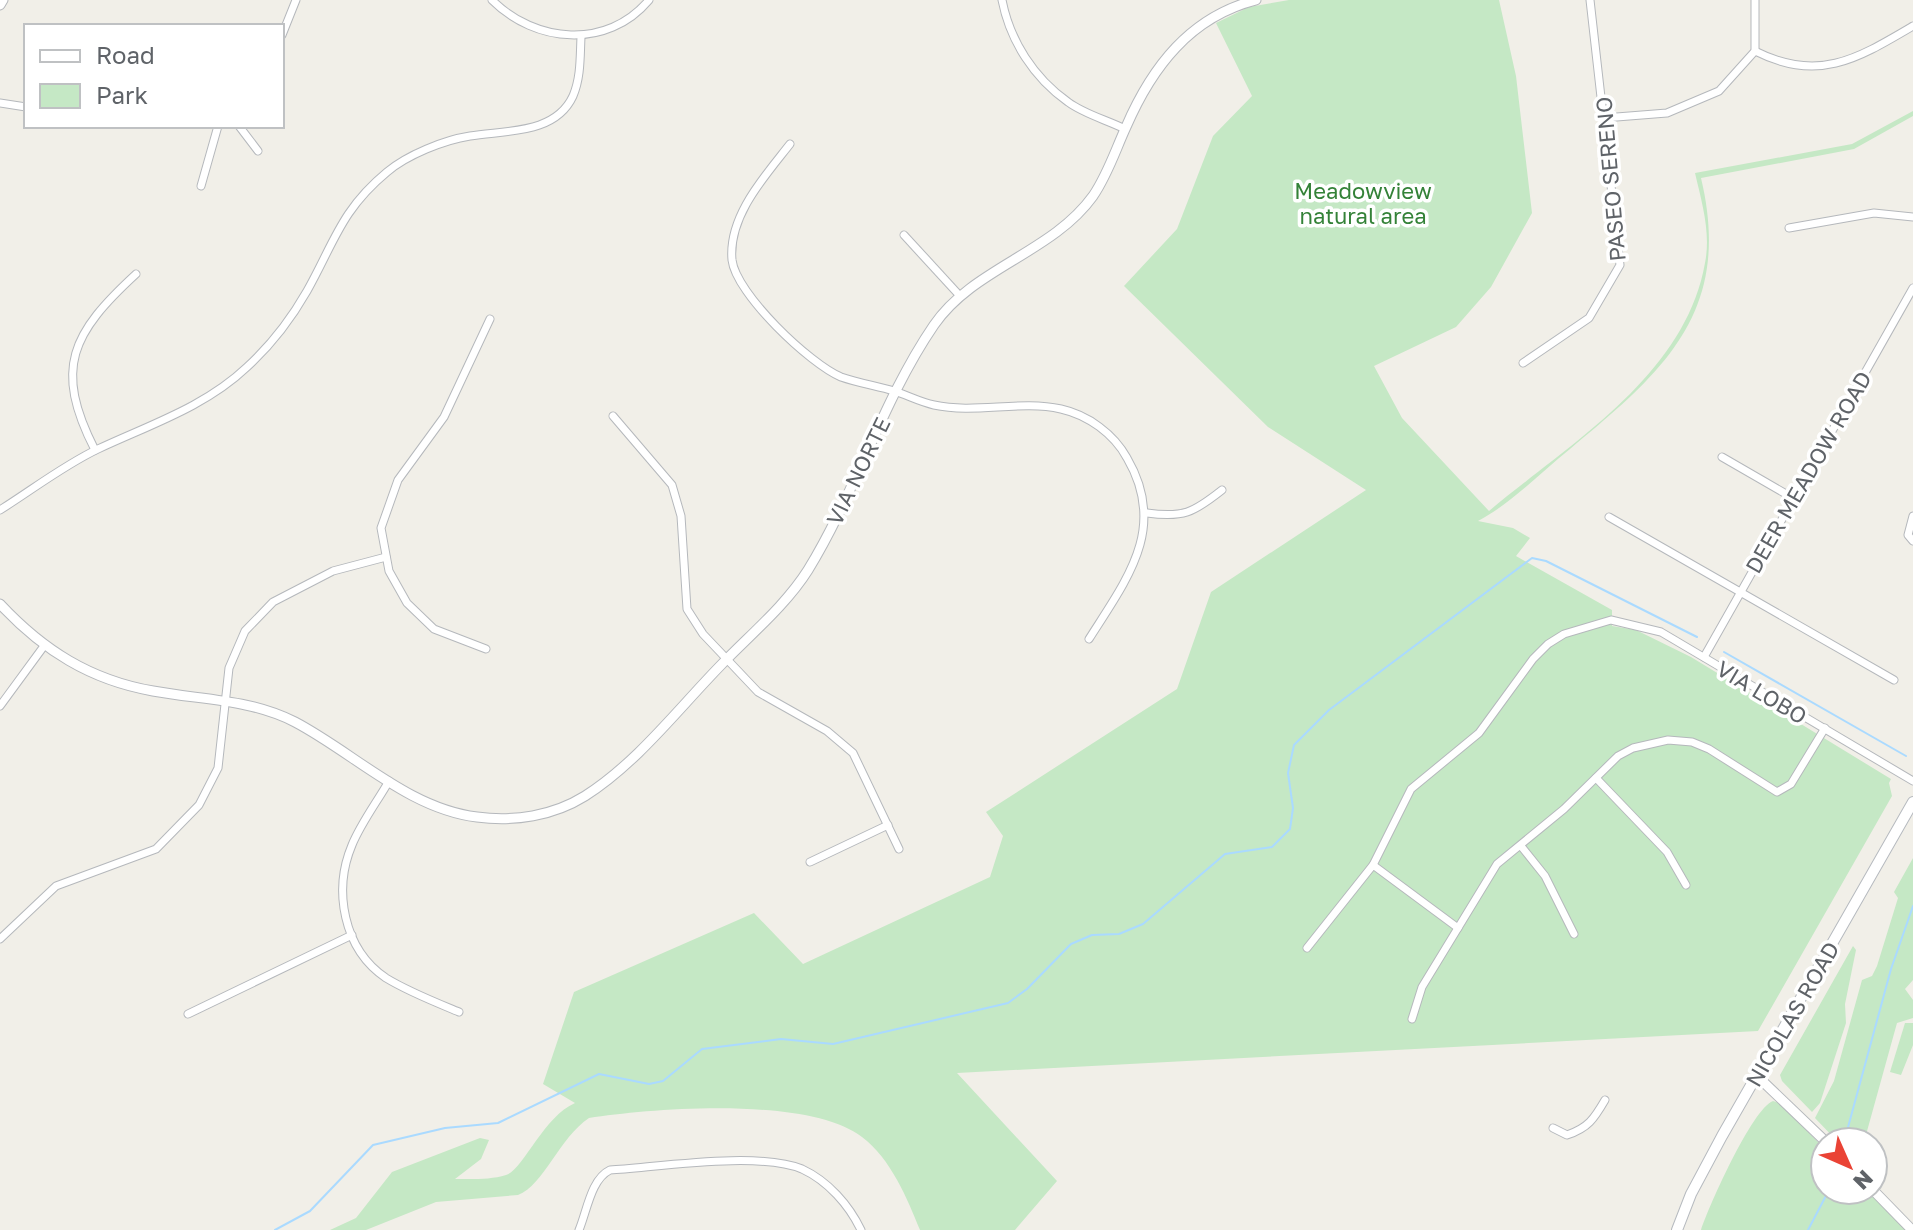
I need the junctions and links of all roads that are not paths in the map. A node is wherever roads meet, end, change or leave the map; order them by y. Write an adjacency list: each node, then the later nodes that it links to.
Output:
1 (3, 0): 9 (street)
2 (296, 0): 11 (street)
3 (492, 0): 12 (street)
4 (649, 0): 12 (street)
5 (1002, 0): 19 (street)
6 (1256, 0): 19 (street, VIA NORTE)
7 (1590, 0): 16 (street, PASEO SERENO)
8 (1755, 0): 13 (street)
9 (0, 5)
10 (1913, 26): 13 (street)
11 (284, 30)
12 (581, 37): 33 (street)
13 (1755, 51): 16 (street)
14 (0, 103): 15 (street)
15 (24, 107)
16 (1604, 118): 30 (street, PASEO SERENO)
17 (217, 128): 22 (street)
18 (241, 128): 21 (street)
19 (1125, 129): 28 (street, VIA NORTE)
20 (790, 144): 31 (street)
21 (258, 151)
22 (201, 186)
23 (1913, 217): 24 (street)
24 (1789, 228)
25 (904, 235): 28 (street)
26 (136, 274): 33 (street)
27 (1913, 288): 36 (street, DEER MEADOW ROAD)
28 (960, 296): 31 (street, VIA NORTE)
29 (490, 319): 42 (street)
30 (1523, 363)
31 (896, 392): 38 (street); 49 (street, VIA NORTE)
32 (613, 416): 49 (street)
33 (95, 450): 37 (street)
34 (1722, 457): 36 (street)
35 (1222, 490): 38 (street)
36 (1793, 498): 43 (street, DEER MEADOW ROAD)
37 (0, 510)
38 (1147, 513): 45 (street)
39 (1913, 516): 41 (street)
40 (1609, 517): 43 (street)
41 (1913, 541)
42 (386, 557): 47 (street); 51 (street)
43 (1740, 592): 48 (street, DEER MEADOW ROAD); 50 (street)
44 (0, 604): 46 (street, VIA NORTE)
45 (1089, 639)
46 (44, 646): 51 (street, VIA NORTE); 52 (street)
47 (486, 649)
48 (1704, 657): 53 (street, VIA LOBO); 62 (street, VIA LOBO)
49 (726, 659): 55 (street, VIA NORTE); 58 (street)
50 (1894, 680)
51 (227, 699): 55 (street, VIA NORTE); 67 (street)
52 (0, 706)
53 (1825, 728): 54 (street); 56 (street, VIA LOBO)
54 (1596, 778): 59 (street); 63 (street)
55 (389, 781): 66 (street)
56 (1913, 781)
57 (1913, 802): 72 (main road, NICOLAS ROAD)
58 (888, 825): 60 (street); 61 (street)
59 (1521, 846): 64 (street); 65 (street)
60 (899, 849)
61 (810, 862)
62 (1373, 865): 64 (street); 68 (street)
63 (1686, 885)
64 (1458, 928): 71 (street)
65 (1574, 934)
66 (352, 935): 69 (street); 70 (street)
67 (0, 939)
68 (1307, 948)
69 (459, 1012)
70 (188, 1014)
71 (1412, 1019)
72 (1756, 1075): 74 (street); 79 (main road, NICOLAS ROAD)
73 (1605, 1100): 75 (street)
74 (1809, 1126)
75 (1553, 1128)
76 (1889, 1206): 80 (street)
77 (579, 1230): 78 (street)
78 (861, 1230)
79 (1677, 1230)
80 (1912, 1230)

